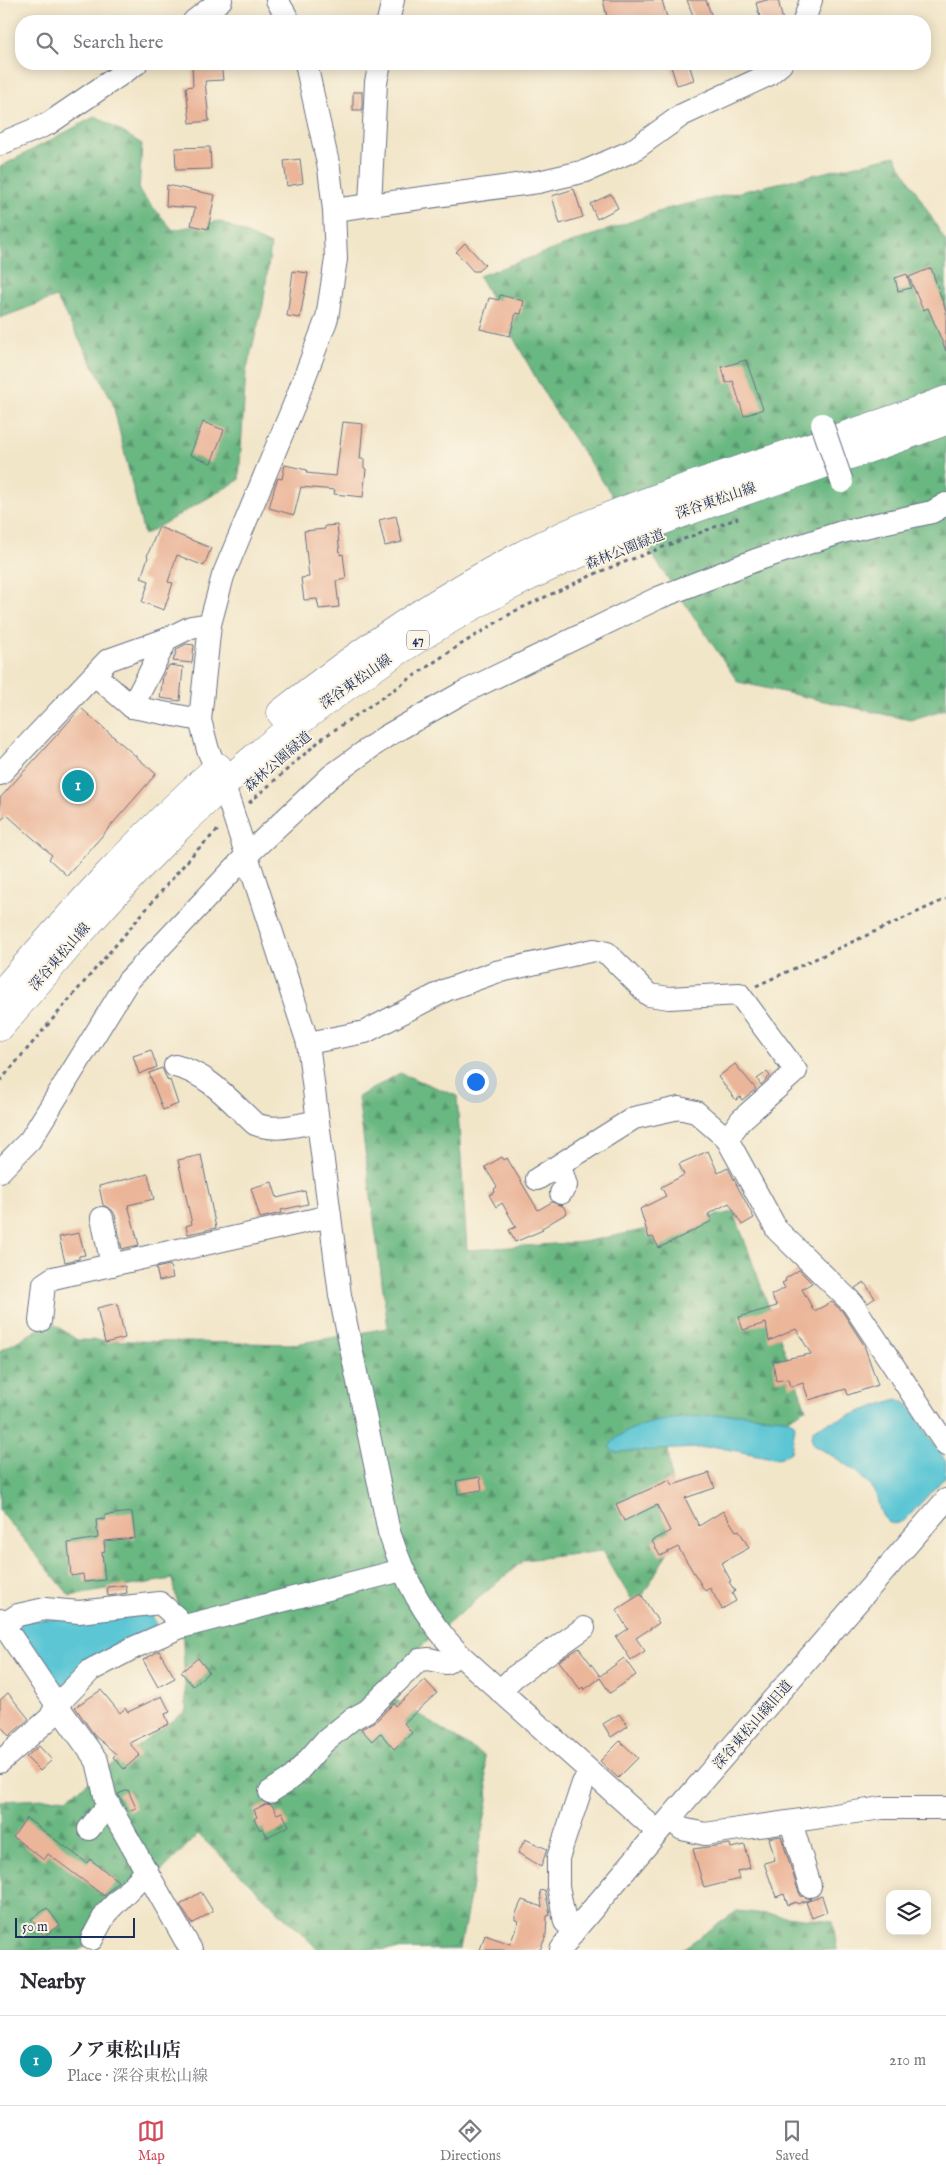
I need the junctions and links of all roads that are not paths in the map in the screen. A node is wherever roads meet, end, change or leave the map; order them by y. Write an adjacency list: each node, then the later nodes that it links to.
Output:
1 (221, 0): 5 (street)
2 (277, 0): 6 (street)
3 (393, 0): 7 (street)
4 (811, 0): 8 (street)
5 (202, 15)
6 (286, 15)
7 (389, 15)
8 (806, 15)
9 (127, 70): 13 (street)
10 (307, 70): 15 (street)
11 (379, 70): 14 (street)
12 (773, 70): 14 (street)
13 (0, 144)
14 (370, 206): 15 (street)
15 (334, 210): 21 (street)
16 (946, 400): 27 (main road, 深谷東松山線 / 47)
17 (946, 421): 27 (main road, 深谷東松山線 / 47)
18 (822, 424): 19 (street, bridge)
19 (842, 482)
20 (946, 504): 28 (street)
21 (210, 624): 22 (street); 25 (street)
22 (167, 639): 23 (street); 24 (street)
23 (95, 675): 24 (street); 26 (street)
24 (132, 706): 25 (street)
25 (200, 720): 27 (street)
26 (0, 774)
27 (220, 777): 28 (street); 29 (main road, 深谷東松山線 / 47); 30 (main road, 深谷東松山線 / 47)
28 (247, 855): 31 (street); 36 (street)
29 (0, 995)
30 (0, 1028)
31 (308, 1043): 33 (street); 34 (street)
32 (175, 1066): 33 (street)
33 (318, 1121): 39 (street)
34 (727, 1139): 35 (street); 43 (street)
35 (560, 1166): 37 (street); 38 (street)
36 (0, 1171)
37 (537, 1179)
38 (561, 1193)
39 (330, 1216): 41 (street); 45 (street)
40 (102, 1218): 41 (street)
41 (112, 1265): 42 (street)
42 (40, 1321)
43 (946, 1445)
44 (946, 1500): 58 (street, 深谷東松山線旧道)
45 (402, 1570): 47 (street); 49 (street)
46 (2, 1622): 47 (street); 51 (street)
47 (181, 1627): 51 (street)
48 (584, 1628): 50 (street)
49 (459, 1654): 50 (street); 54 (street)
50 (500, 1690): 53 (street)
51 (56, 1705): 52 (street); 55 (street)
52 (0, 1762)
53 (591, 1773): 58 (street); 62 (street)
54 (270, 1792)
55 (109, 1804): 59 (street); 60 (street)
56 (946, 1808): 57 (street)
57 (791, 1822): 58 (street); 61 (street)
58 (665, 1826): 62 (street, 深谷東松山線旧道)
59 (89, 1828)
60 (147, 1871): 63 (street); 64 (street)
61 (810, 1886)
62 (574, 1931): 65 (street, 深谷東松山線旧道)
63 (92, 1939)
64 (184, 1947)
65 (561, 1950)

